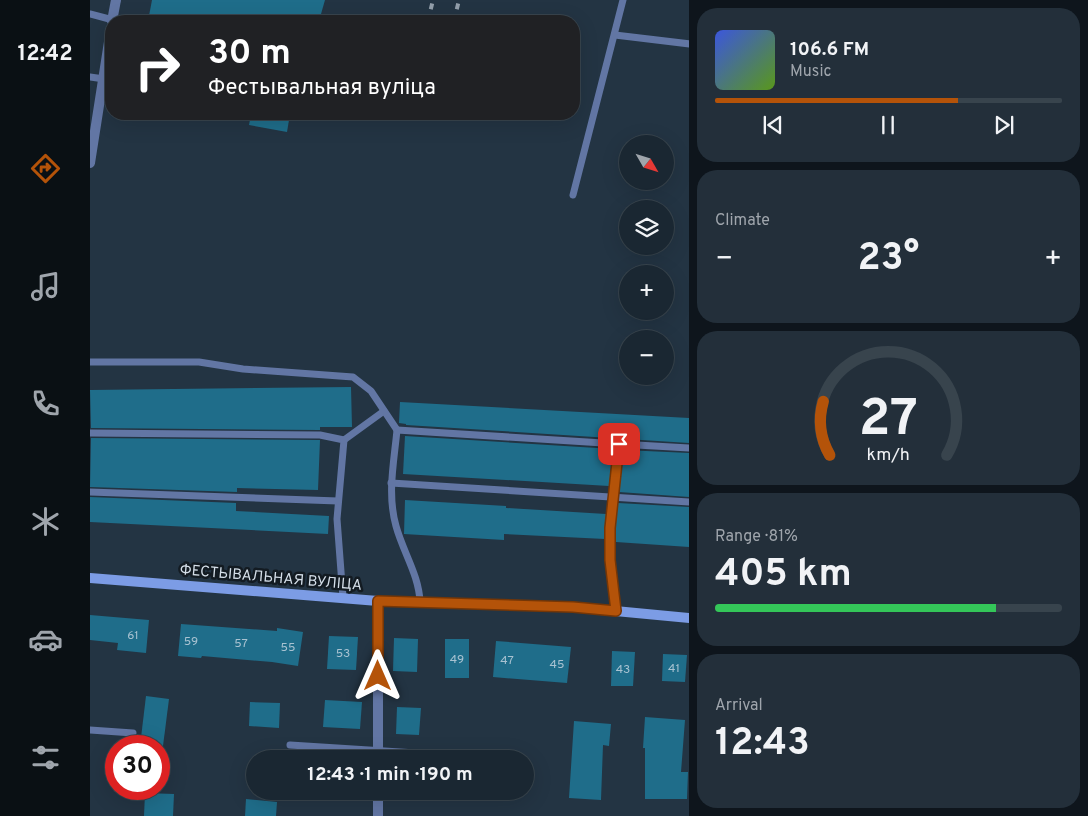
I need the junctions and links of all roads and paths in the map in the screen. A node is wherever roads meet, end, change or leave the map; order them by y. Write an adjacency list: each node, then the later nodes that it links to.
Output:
1 (116, 0): 4 (street)
2 (623, 0): 6 (lane)
3 (90, 14): 5 (lane)
4 (113, 15)
5 (105, 20)
6 (615, 34): 7 (lane); 12 (lane)
7 (689, 44)
8 (105, 72): 10 (street)
9 (90, 77): 10 (lane)
10 (104, 79): 11 (street)
11 (90, 163)
12 (572, 195)
13 (90, 362): 14 (lane)
14 (384, 411): 15 (lane); 17 (lane)
15 (398, 430): 18 (lane); 20 (lane)
16 (90, 433): 17 (lane)
17 (344, 440): 23 (lane)
18 (619, 444): 19 (lane); 22 (lane)
19 (689, 448)
20 (392, 483): 22 (lane); 28 (lane)
21 (90, 492): 23 (lane)
22 (613, 497): 24 (lane); 29 (lane)
23 (338, 501): 26 (lane)
24 (689, 502)
25 (90, 578): 26 (street, ФЕСТЫВАЛЬНАЯ ВУЛІЦА)
26 (343, 598): 27 (street, ФЕСТЫВАЛЬНАЯ ВУЛІЦА)
27 (378, 601): 28 (street, ФЕСТЫВАЛЬНАЯ ВУЛІЦА); 35 (street)
28 (420, 602): 29 (street, ФЕСТЫВАЛЬНАЯ ВУЛІЦА)
29 (616, 611): 30 (street, ФЕСТЫВАЛЬНАЯ ВУЛІЦА)
30 (689, 618)
31 (90, 730): 32 (lane)
32 (133, 733)
33 (290, 745): 34 (lane)
34 (334, 750)
35 (378, 750)
36 (378, 800): 37 (street)
37 (378, 816)

